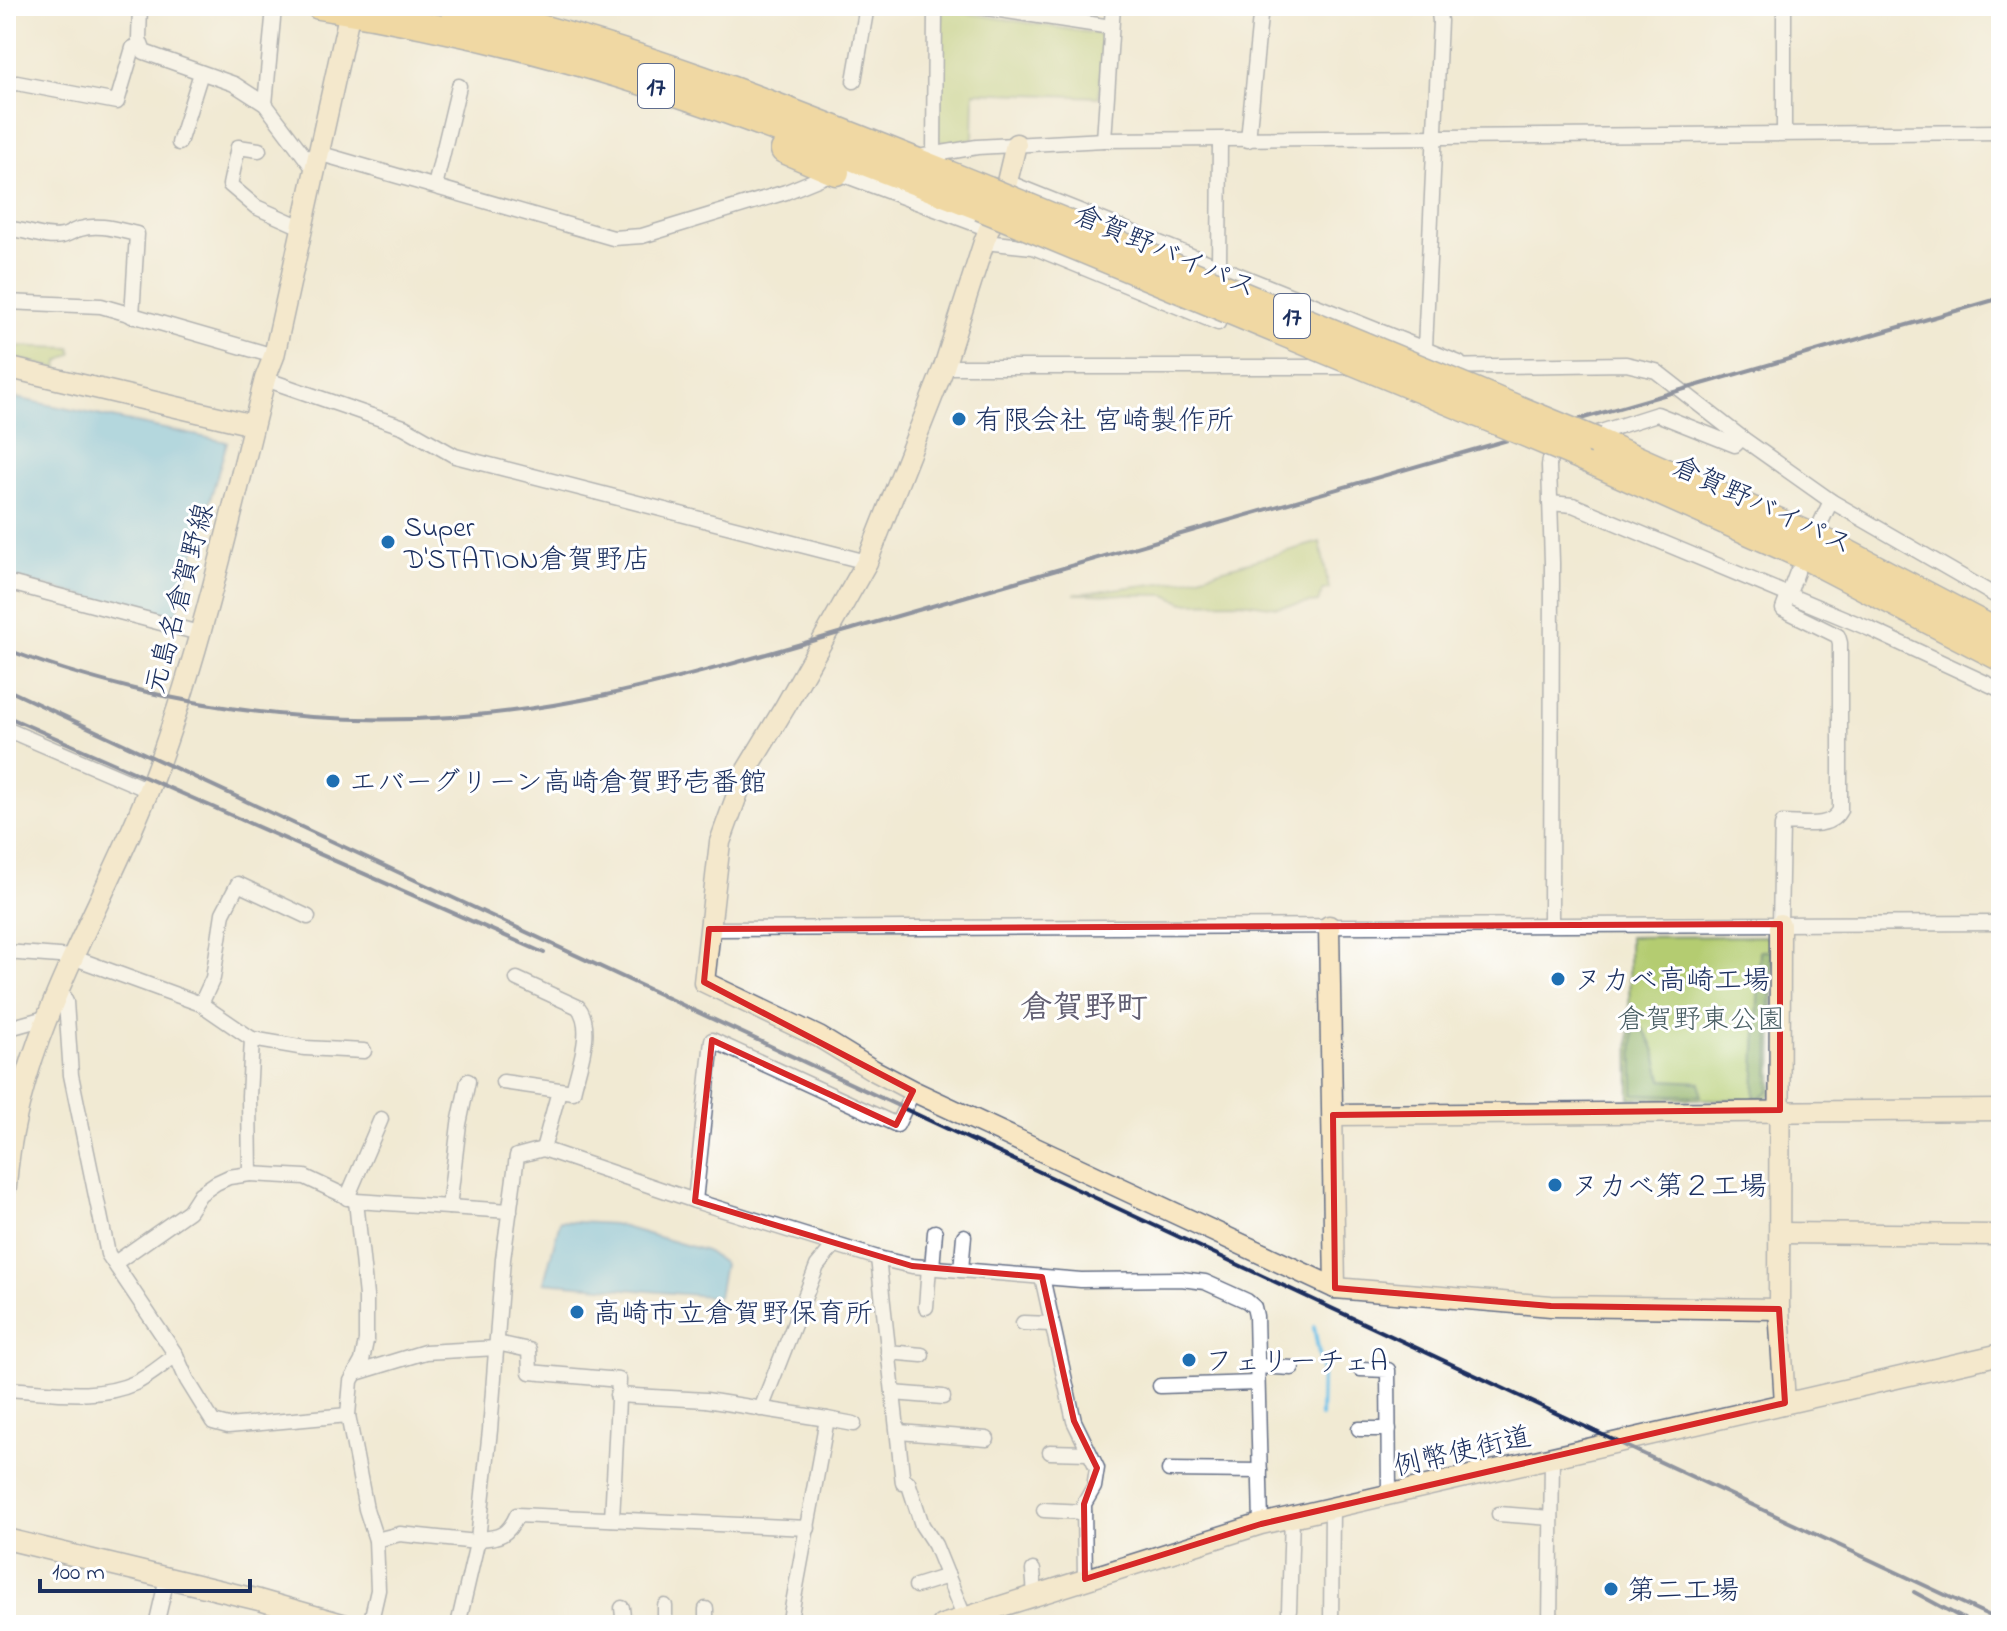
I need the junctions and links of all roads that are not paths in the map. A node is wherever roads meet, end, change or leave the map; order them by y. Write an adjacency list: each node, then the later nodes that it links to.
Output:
1 (140, 6): 14 (street)
2 (319, 6): 12 (highway, 倉賀野バイパス / 17)
3 (451, 6): 15 (highway, 倉賀野バイパス / 17)
4 (867, 6): 17 (street)
5 (935, 6): 30 (street)
6 (974, 6): 13 (street)
7 (1113, 6): 13 (street)
8 (1261, 6): 26 (street)
9 (1438, 6): 23 (street)
10 (1784, 6): 21 (street)
11 (274, 8): 20 (street)
12 (351, 9): 15 (highway, 倉賀野バイパス / 17); 31 (street, 元島名倉賀野線)
13 (1111, 27): 24 (street)
14 (140, 46): 16 (street); 18 (street)
15 (639, 68): 30 (highway); 32 (highway); 34 (highway, 倉賀野バイパス / 17)
16 (201, 73): 20 (street); 27 (street)
17 (854, 81)
18 (6, 85)
19 (459, 86): 33 (street)
20 (265, 104): 31 (street)
21 (1784, 132): 22 (street); 23 (street)
22 (2001, 132)
23 (1436, 139): 26 (street); 41 (street)
24 (1104, 140): 25 (street); 28 (street)
25 (1220, 140): 26 (street); 37 (street)
26 (1248, 140)
27 (179, 143)
28 (1016, 144): 30 (street); 34 (street)
29 (259, 150): 35 (street)
30 (929, 156)
31 (316, 161): 33 (street); 35 (street, 元島名倉賀野線)
32 (841, 170): 33 (street); 34 (street)
33 (435, 186)
34 (990, 210): 37 (street); 40 (street); 44 (street); 49 (highway, 倉賀野バイパス / 17, bridge)
35 (301, 227): 42 (street, 元島名倉賀野線)
36 (6, 229): 39 (street)
37 (1219, 268): 41 (street)
38 (6, 302): 39 (street)
39 (132, 316): 42 (street)
40 (1218, 323)
41 (1425, 348): 45 (street)
42 (274, 356): 46 (street, 元島名倉賀野線)
43 (6, 367): 47 (street)
44 (944, 367): 45 (street); 53 (street)
45 (1467, 367): 48 (street)
46 (265, 379): 47 (street, 元島名倉賀野線); 53 (street)
47 (253, 425): 58 (street, 元島名倉賀野線)
48 (1742, 438): 50 (street); 51 (street)
49 (1586, 448): 59 (highway, 倉賀野バイパス / 17); 60 (highway, 倉賀野バイパス / 17)
50 (1831, 501): 52 (street); 57 (street)
51 (1550, 503): 56 (street); 66 (street)
52 (1821, 522)
53 (867, 562): 69 (street)
54 (1797, 572): 56 (street)
55 (6, 582): 58 (street)
56 (1789, 594): 61 (street); 67 (street)
57 (2001, 599)
58 (199, 633): 63 (street, 元島名倉賀野線)
59 (2001, 634)
60 (2001, 658)
61 (2001, 690)
62 (6, 729): 63 (street)
63 (148, 790): 71 (street, 元島名倉賀野線)
64 (308, 917): 74 (street)
65 (2001, 923): 67 (street)
66 (1551, 924): 67 (street); 68 (street)
67 (1780, 924): 84 (street)
68 (1329, 926): 69 (street); 86 (street)
69 (709, 929): 82 (street)
70 (6, 952): 71 (street)
71 (72, 957): 73 (street, 元島名倉賀野線); 74 (street)
72 (517, 979): 81 (street)
73 (58, 987): 75 (street, 元島名倉賀野線); 101 (street)
74 (201, 1004): 77 (street)
75 (45, 1018): 76 (street); 83 (street, 元島名倉賀野線)
76 (6, 1029)
77 (252, 1039): 78 (street); 89 (street)
78 (364, 1051)
79 (468, 1081): 93 (street)
80 (503, 1082): 81 (street)
81 (559, 1091): 88 (street)
82 (913, 1091): 92 (street); 105 (street)
83 (13, 1102): 90 (street, 元島名倉賀野線)
84 (1780, 1110): 85 (street); 86 (street); 96 (street)
85 (2001, 1110)
86 (1333, 1115): 105 (street)
87 (381, 1119): 91 (street)
88 (543, 1149): 92 (street); 94 (street)
89 (250, 1174): 91 (street); 101 (street)
90 (6, 1186)
91 (352, 1200): 93 (street); 118 (street)
92 (695, 1201): 99 (street)
93 (449, 1207): 94 (street)
94 (510, 1211): 110 (street)
95 (935, 1232): 102 (street)
96 (1780, 1233): 97 (street); 107 (street)
97 (2001, 1233)
98 (964, 1236): 103 (street)
99 (835, 1244): 100 (street); 126 (street)
100 (878, 1258): 102 (street); 111 (street)
101 (115, 1263): 113 (street)
102 (931, 1268): 103 (street); 106 (street)
103 (961, 1270): 104 (street)
104 (1042, 1277): 109 (street); 115 (street)
105 (1335, 1288): 107 (street)
106 (926, 1307)
107 (1779, 1309): 125 (street)
108 (1023, 1323): 109 (street)
109 (1052, 1324): 135 (street)
110 (497, 1346): 118 (street); 123 (street); 151 (street)
111 (888, 1352): 114 (street); 122 (street)
112 (2001, 1354): 125 (street, 例幣使街道)
113 (176, 1355): 121 (street); 127 (street)
114 (922, 1355)
115 (1257, 1366): 116 (street); 119 (street)
116 (1292, 1368)
117 (1360, 1369): 131 (street)
118 (356, 1373): 127 (street)
119 (1257, 1383): 120 (street); 138 (street)
120 (1160, 1386)
121 (6, 1389)
122 (893, 1393): 124 (street); 132 (street)
123 (617, 1395): 126 (street); 146 (street)
124 (943, 1397)
125 (1785, 1403): 136 (street, 例幣使街道)
126 (761, 1409): 128 (street)
127 (348, 1415): 150 (street)
128 (827, 1419): 129 (street); 148 (street)
129 (854, 1424)
130 (1359, 1429): 131 (street)
131 (1389, 1429): 139 (street)
132 (899, 1432): 133 (street); 153 (street)
133 (987, 1439)
134 (1050, 1452): 135 (street)
135 (1089, 1453): 142 (street)
136 (1552, 1459): 139 (street, 例幣使街道); 145 (street)
137 (1169, 1470): 138 (street)
138 (1260, 1471): 147 (street)
139 (1389, 1495): 140 (street, 例幣使街道)
140 (1332, 1507): 144 (street, 例幣使街道); 171 (street)
141 (1044, 1510): 142 (street)
142 (1084, 1512): 155 (street)
143 (1499, 1514): 145 (street)
144 (1292, 1517): 147 (street, 例幣使街道); 161 (street)
145 (1551, 1518): 172 (street)
146 (612, 1519): 148 (street); 151 (street)
147 (1261, 1524): 155 (street, 例幣使街道)
148 (808, 1528): 170 (street)
149 (6, 1539): 154 (street)
150 (376, 1540): 151 (street); 165 (street)
151 (478, 1540): 166 (street)
152 (1033, 1570): 157 (street)
153 (948, 1576): 156 (street); 162 (street)
154 (167, 1578): 163 (street); 164 (street)
155 (1085, 1579): 157 (street, 例幣使街道)
156 (916, 1586)
157 (1035, 1595): 162 (street, 例幣使街道)
158 (665, 1606): 168 (street)
159 (622, 1608): 167 (street)
160 (706, 1609): 169 (street)
161 (1289, 1611)
162 (955, 1623)
163 (156, 1625)
164 (346, 1625)
165 (370, 1625)
166 (458, 1625)
167 (624, 1625)
168 (665, 1625)
169 (706, 1625)
170 (789, 1625)
171 (1331, 1625)
172 (1550, 1625)

